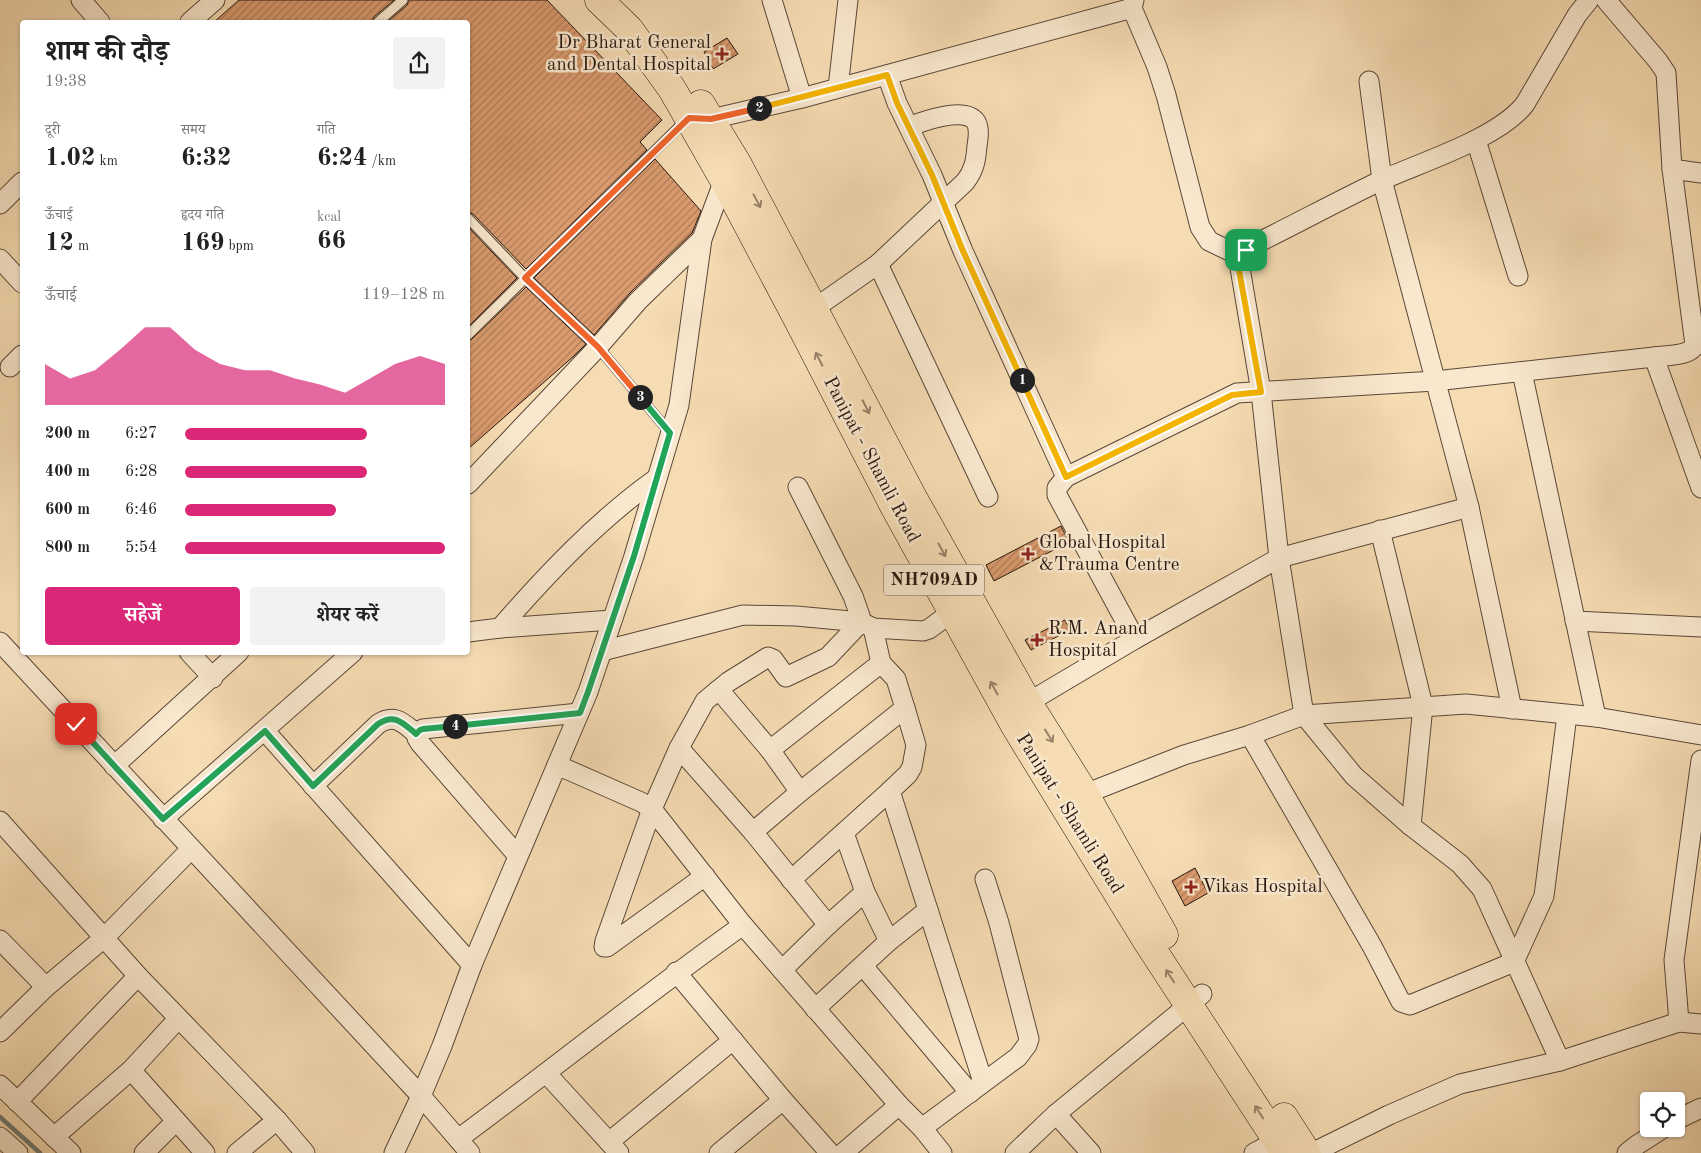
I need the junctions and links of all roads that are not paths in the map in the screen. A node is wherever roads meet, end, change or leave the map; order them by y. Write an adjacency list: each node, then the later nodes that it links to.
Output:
1 (81, 0): 11 (street)
2 (215, 0): 12 (street)
3 (403, 0): 13 (lane)
4 (599, 0): 18 (highway, Panipat - Shamli Road / NH709AD)
5 (626, 0): 18 (highway, Panipat - Shamli Road / NH709AD)
6 (772, 0): 17 (street)
7 (848, 0): 16 (street)
8 (1589, 0): 20 (street)
9 (1606, 0): 21 (street)
10 (1133, 4): 14 (street); 30 (street)
11 (98, 20)
12 (192, 20)
13 (380, 20)
14 (887, 75): 16 (street); 19 (street)
15 (1368, 81): 24 (street)
16 (838, 88): 17 (street)
17 (802, 98): 18 (street)
18 (700, 118): 22 (highway, Panipat - Shamli Road / NH709AD); 34 (lane)
19 (909, 127): 27 (street); 27 (street)
20 (1476, 140): 24 (street); 33 (street)
21 (1672, 170): 23 (street); 39 (street)
22 (730, 171): 29 (street); 36 (highway, Panipat - Shamli Road / NH709AD)
23 (1701, 173)
24 (1382, 180): 30 (street); 41 (street)
25 (20, 184): 26 (street)
26 (1, 202)
27 (943, 202): 32 (street); 44 (street)
28 (470, 220): 34 (lane)
29 (702, 238): 38 (street); 43 (street)
30 (1240, 256): 42 (street)
31 (0, 259): 35 (street)
32 (878, 264): 36 (street); 49 (street)
33 (1518, 276)
34 (525, 278): 37 (lane); 38 (lane)
35 (20, 281)
36 (807, 314): 53 (highway, Panipat - Shamli Road / NH709AD, one-way to 36); 71 (highway, Panipat - Shamli Road / NH709AD, one-way to 71)
37 (470, 333)
38 (598, 347): 43 (lane); 46 (street)
39 (1654, 357): 40 (street); 48 (street)
40 (1522, 372): 41 (street); 55 (street)
41 (1435, 382): 42 (street); 50 (street)
42 (1261, 392): 44 (street); 52 (street)
43 (670, 433): 45 (street)
44 (1066, 477): 60 (street)
45 (657, 478): 54 (street); 58 (street)
46 (470, 482)
47 (798, 487): 56 (street)
48 (1701, 488)
49 (988, 497)
50 (1469, 506): 51 (street); 72 (street)
51 (1380, 530): 52 (street); 69 (street)
52 (1279, 558): 60 (street); 74 (street)
53 (952, 612): 56 (street); 71 (highway, Panipat - Shamli Road / NH709AD, one-way to 53)
54 (612, 620): 58 (street); 62 (street)
55 (1575, 621): 57 (street); 76 (street)
56 (867, 625): 62 (street); 66 (street); 68 (street)
57 (1701, 627)
58 (500, 628): 59 (street)
59 (470, 632)
60 (1136, 639): 71 (street)
61 (0, 642): 85 (street)
62 (602, 651): 73 (street)
63 (192, 655): 67 (street)
64 (236, 655): 67 (street)
65 (350, 655): 77 (street)
66 (881, 663): 70 (street); 82 (street)
67 (213, 678): 85 (street)
68 (717, 691): 81 (street); 82 (street)
69 (1423, 706): 72 (street); 74 (street); 93 (street)
70 (905, 708): 87 (street); 88 (street)
71 (1018, 708): 89 (highway, Panipat - Shamli Road / NH709AD, one-way to 89); 115 (highway, Panipat - Shamli Road / NH709AD, one-way to 71)
72 (1512, 709): 75 (street)
73 (580, 713): 78 (street); 84 (street)
74 (1304, 715): 79 (street); 93 (street)
75 (1566, 715): 76 (street); 108 (street)
76 (1596, 717): 80 (street)
77 (265, 731): 86 (street); 91 (street)
78 (416, 734): 86 (street); 97 (street)
79 (1250, 735): 89 (street); 108 (street)
80 (1701, 735)
81 (679, 748): 90 (street); 94 (street)
82 (770, 750): 88 (street)
83 (1701, 760): 118 (street)
84 (557, 765): 90 (street); 97 (street)
85 (114, 766): 91 (street)
86 (313, 786): 109 (street)
87 (890, 791): 95 (street); 102 (street)
88 (800, 792): 94 (street)
89 (1085, 794): 115 (highway, Panipat - Shamli Road / NH709AD)
90 (652, 809): 98 (street); 98 (street)
91 (163, 819): 96 (street)
92 (0, 821): 105 (street)
93 (1412, 826): 108 (street)
94 (753, 832): 100 (street)
95 (844, 833): 100 (street); 101 (street)
96 (191, 850): 105 (street); 127 (street)
97 (518, 856): 109 (street)
98 (705, 876): 103 (street)
99 (985, 879): 126 (street)
100 (791, 880): 104 (street)
101 (865, 892): 104 (street); 107 (street)
102 (928, 910): 107 (street); 126 (street)
103 (743, 925): 111 (street); 112 (street)
104 (828, 925): 111 (street)
105 (104, 937): 113 (street); 114 (street)
106 (0, 940): 114 (street)
107 (889, 941): 110 (street)
108 (1514, 962): 122 (street)
109 (472, 965): 127 (street)
110 (863, 966): 116 (street); 126 (street)
111 (782, 970): 116 (street)
112 (676, 972): 121 (street); 124 (street)
113 (138, 976): 117 (street); 129 (street)
114 (46, 987): 120 (street)
115 (1196, 999): 132 (street); 141 (highway, Panipat - Shamli Road / NH709AD)
116 (815, 1009): 130 (street)
117 (178, 1019): 123 (street); 134 (street)
118 (1679, 1022): 119 (street); 122 (street)
119 (1701, 1024)
120 (0, 1032)
121 (733, 1040): 128 (street); 142 (street)
122 (1560, 1060): 157 (street)
123 (131, 1070): 135 (street); 138 (street)
124 (547, 1074): 140 (street); 142 (street)
125 (0, 1085): 129 (street)
126 (977, 1088): 136 (street)
127 (421, 1096): 140 (street); 149 (street)
128 (783, 1100): 151 (street); 152 (street)
129 (17, 1102): 138 (street)
130 (899, 1105): 136 (street); 153 (street)
131 (1701, 1108): 133 (street)
132 (1056, 1114): 155 (street); 156 (street)
133 (1685, 1116)
134 (276, 1120): 147 (street); 148 (street)
135 (176, 1121): 145 (street); 146 (street)
136 (922, 1128): 154 (street)
137 (0, 1137): 143 (street)
138 (54, 1137): 144 (street)
139 (1649, 1137): 158 (street)
140 (458, 1139): 150 (street)
141 (1283, 1146)
142 (614, 1148)
143 (18, 1153)
144 (71, 1153)
145 (144, 1153)
146 (205, 1153)
147 (237, 1153)
148 (305, 1153)
149 (394, 1153)
150 (470, 1153)
151 (719, 1153)
152 (830, 1153)
153 (843, 1153)
154 (942, 1153)
155 (1015, 1153)
156 (1091, 1153)
157 (1312, 1153)
158 (1627, 1153)

